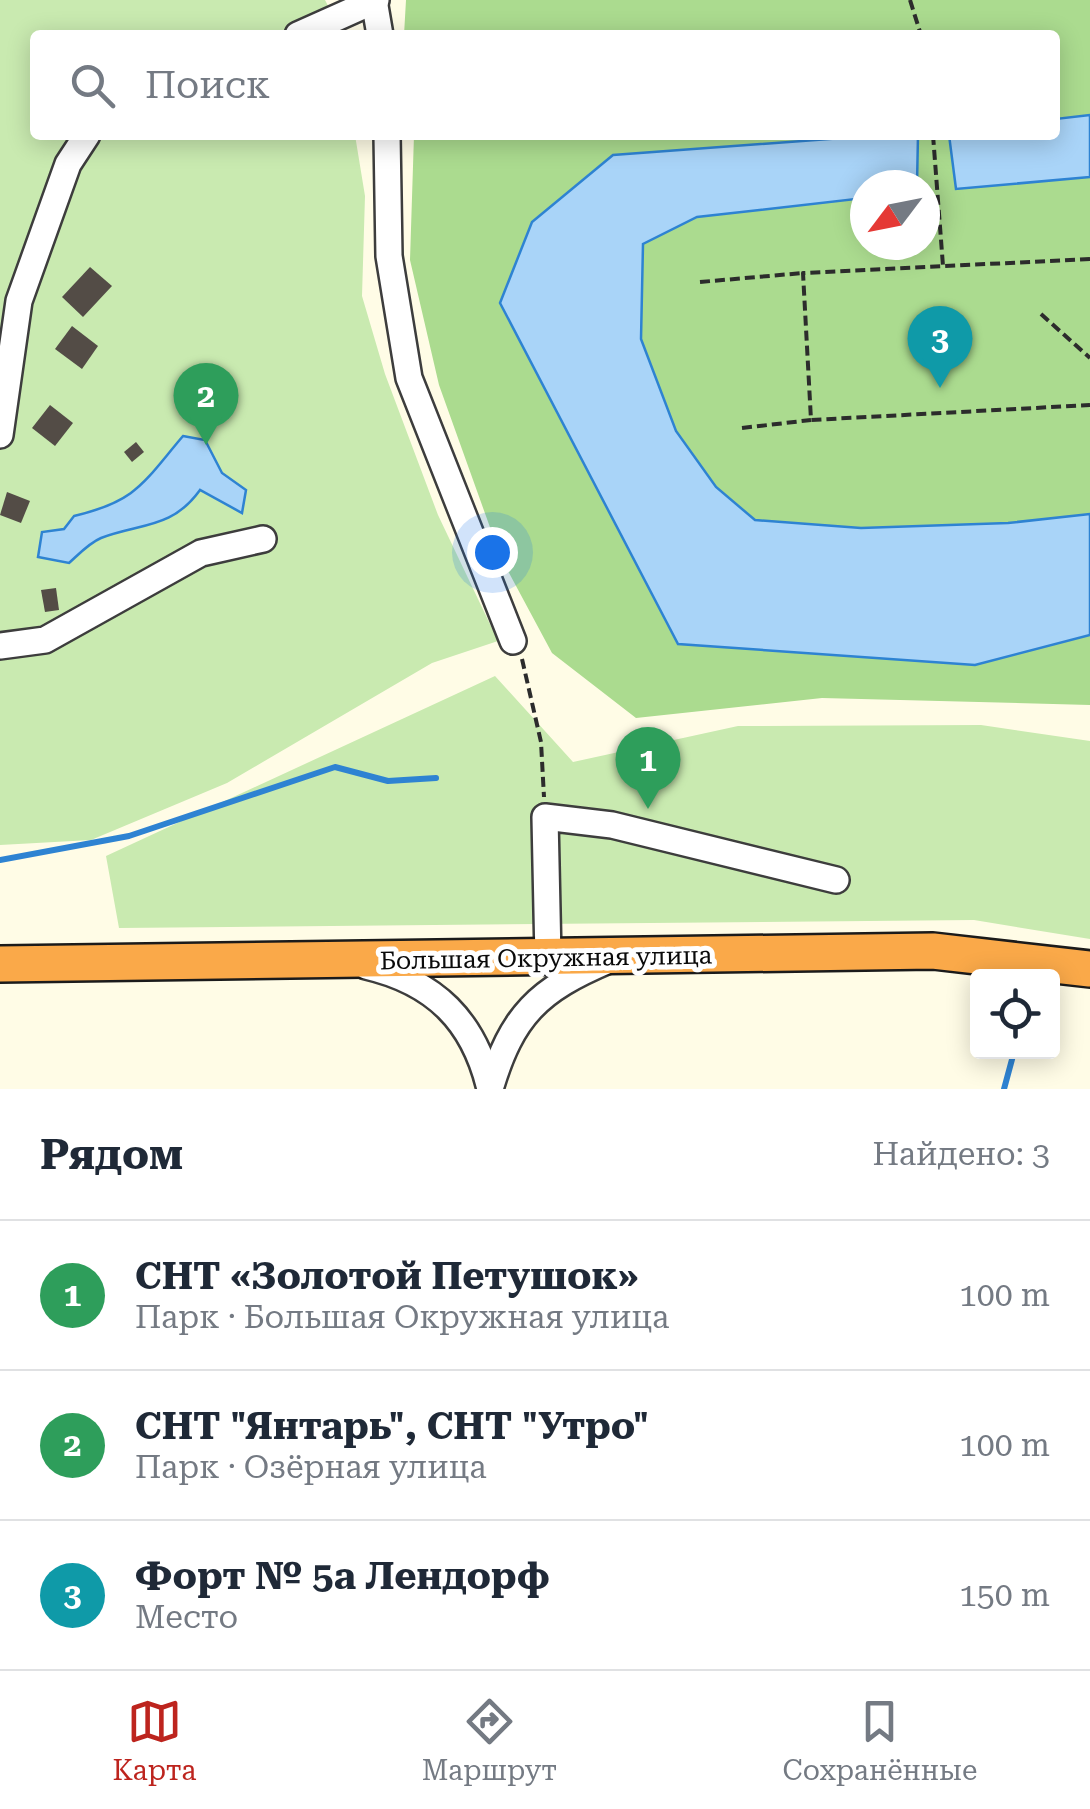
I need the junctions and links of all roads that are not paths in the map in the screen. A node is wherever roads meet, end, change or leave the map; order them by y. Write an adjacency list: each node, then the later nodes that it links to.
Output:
1 (375, 0): 2 (street); 3 (street)
2 (309, 30)
3 (379, 30)
4 (84, 140): 6 (street)
5 (386, 140): 8 (street)
6 (0, 435)
7 (263, 538): 9 (street)
8 (514, 640)
9 (0, 646)
10 (836, 880): 12 (street)
11 (617, 956): 12 (highway, Большая Окружная улица); 15 (highway, Большая Окружная улица); 16 (street)
12 (548, 958): 13 (highway, Большая Окружная улица)
13 (342, 961): 14 (highway, Большая Окружная улица); 16 (street)
14 (0, 964)
15 (1090, 969)
16 (490, 1089)

